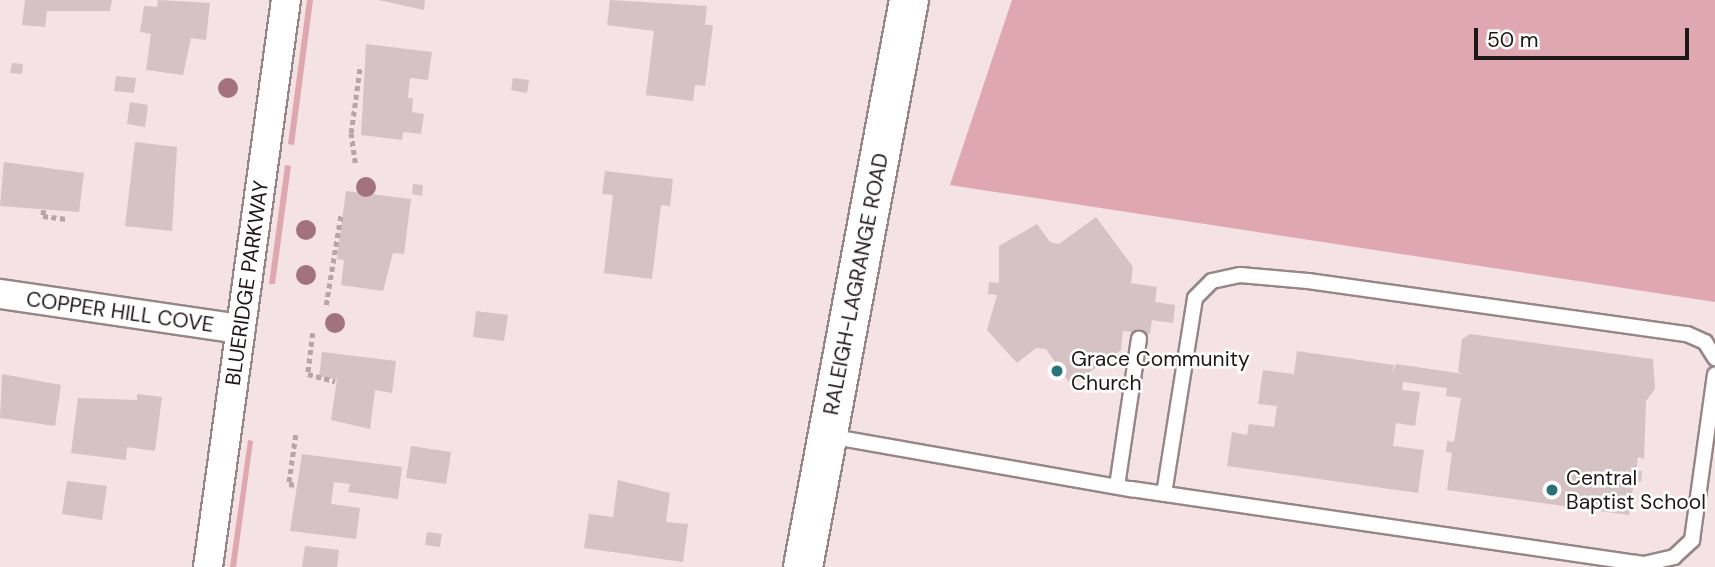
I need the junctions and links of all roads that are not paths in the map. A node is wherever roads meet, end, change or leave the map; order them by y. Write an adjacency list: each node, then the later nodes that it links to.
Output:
1 (286, 0): 4 (street, BLUERIDGE PARKWAY)
2 (909, 0): 8 (main road, RALEIGH-LAGRANGE ROAD)
3 (0, 294): 4 (street, COPPER HILL COVE)
4 (240, 329): 11 (street, BLUERIDGE PARKWAY)
5 (1139, 339): 9 (lane)
6 (1715, 358): 10 (lane)
7 (1715, 375): 10 (lane)
8 (828, 436): 9 (lane); 12 (main road, RALEIGH-LAGRANGE ROAD)
9 (1117, 486): 10 (lane)
10 (1164, 494)
11 (208, 567)
12 (803, 567)

